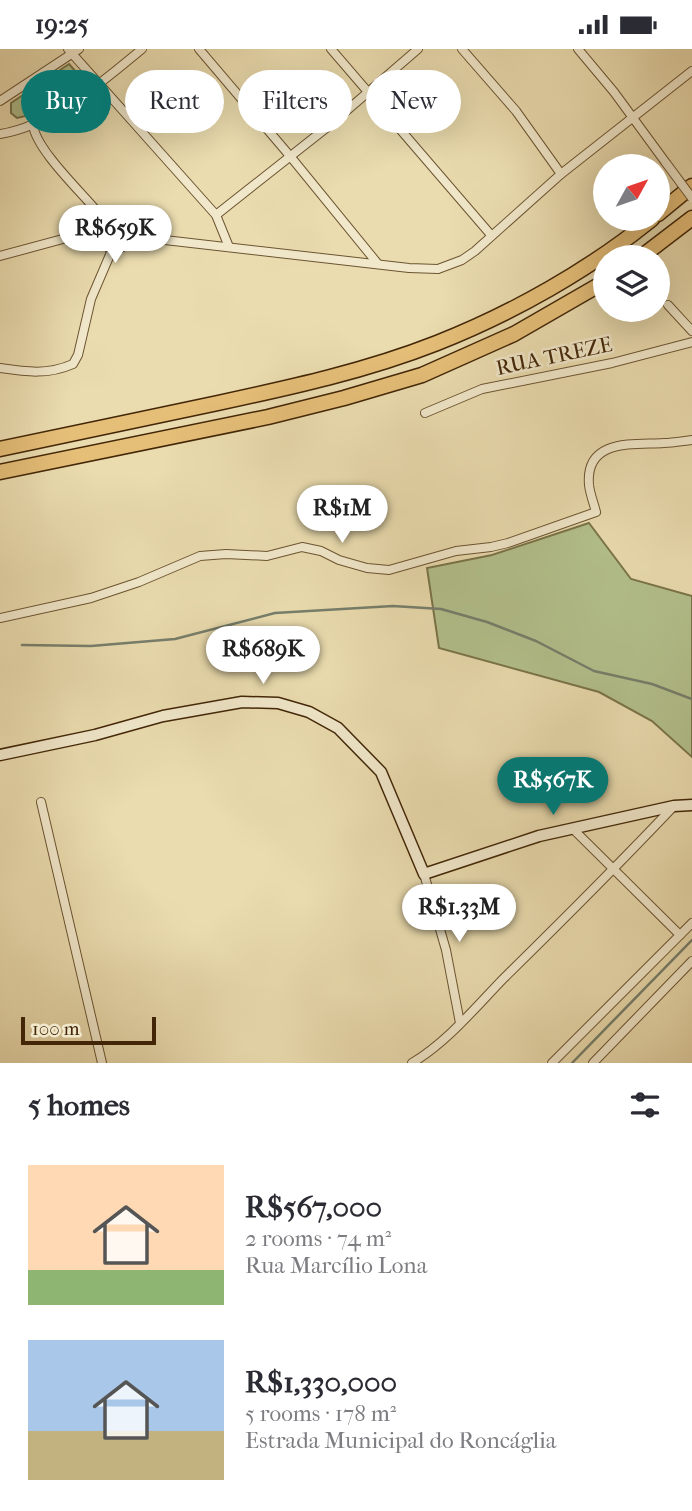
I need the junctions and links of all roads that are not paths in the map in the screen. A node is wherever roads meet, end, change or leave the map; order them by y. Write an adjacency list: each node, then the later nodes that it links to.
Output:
1 (142, 49): 11 (street)
2 (199, 49): 21 (street)
3 (331, 49): 12 (street)
4 (418, 49): 9 (street)
5 (462, 49): 22 (street)
6 (578, 49): 16 (street)
7 (73, 51): 8 (street); 15 (street)
8 (89, 70)
9 (394, 70)
10 (692, 71): 16 (street)
11 (111, 75)
12 (366, 90)
13 (366, 94): 21 (street)
14 (111, 96): 26 (street)
15 (0, 101)
16 (631, 118): 22 (street); 24 (street, bridge)
17 (21, 128): 20 (street)
18 (35, 133): 27 (street)
19 (403, 133): 31 (street)
20 (0, 134)
21 (290, 156): 26 (street); 37 (street)
22 (561, 174): 31 (street)
23 (692, 186): 25 (highway)
24 (692, 198)
25 (670, 204)
26 (216, 215): 34 (street)
27 (98, 217): 29 (street); 32 (street)
28 (692, 218): 33 (highway)
29 (96, 230): 35 (street); 36 (street)
30 (636, 231): 45 (highway)
31 (491, 235): 37 (street)
32 (130, 236): 34 (street); 35 (street)
33 (657, 245)
34 (229, 247): 37 (street)
35 (112, 250): 42 (street)
36 (0, 256)
37 (378, 264)
38 (593, 288): 46 (highway)
39 (670, 307): 40 (street)
40 (692, 331)
41 (692, 342): 43 (street, RUA TREZE)
42 (0, 368)
43 (425, 413)
44 (692, 440): 47 (street)
45 (0, 449)
46 (0, 472)
47 (0, 618)
48 (0, 755): 54 (street)
49 (41, 802): 59 (street)
50 (692, 805): 51 (street)
51 (674, 806): 52 (street); 53 (street)
52 (573, 829): 53 (street); 54 (street)
53 (614, 869): 56 (street); 58 (street)
54 (424, 874): 58 (street)
55 (692, 923): 56 (street)
56 (680, 935): 61 (street)
57 (692, 961): 62 (street)
58 (460, 1023): 60 (street)
59 (102, 1063)
60 (412, 1063)
61 (552, 1063)
62 (593, 1063)

